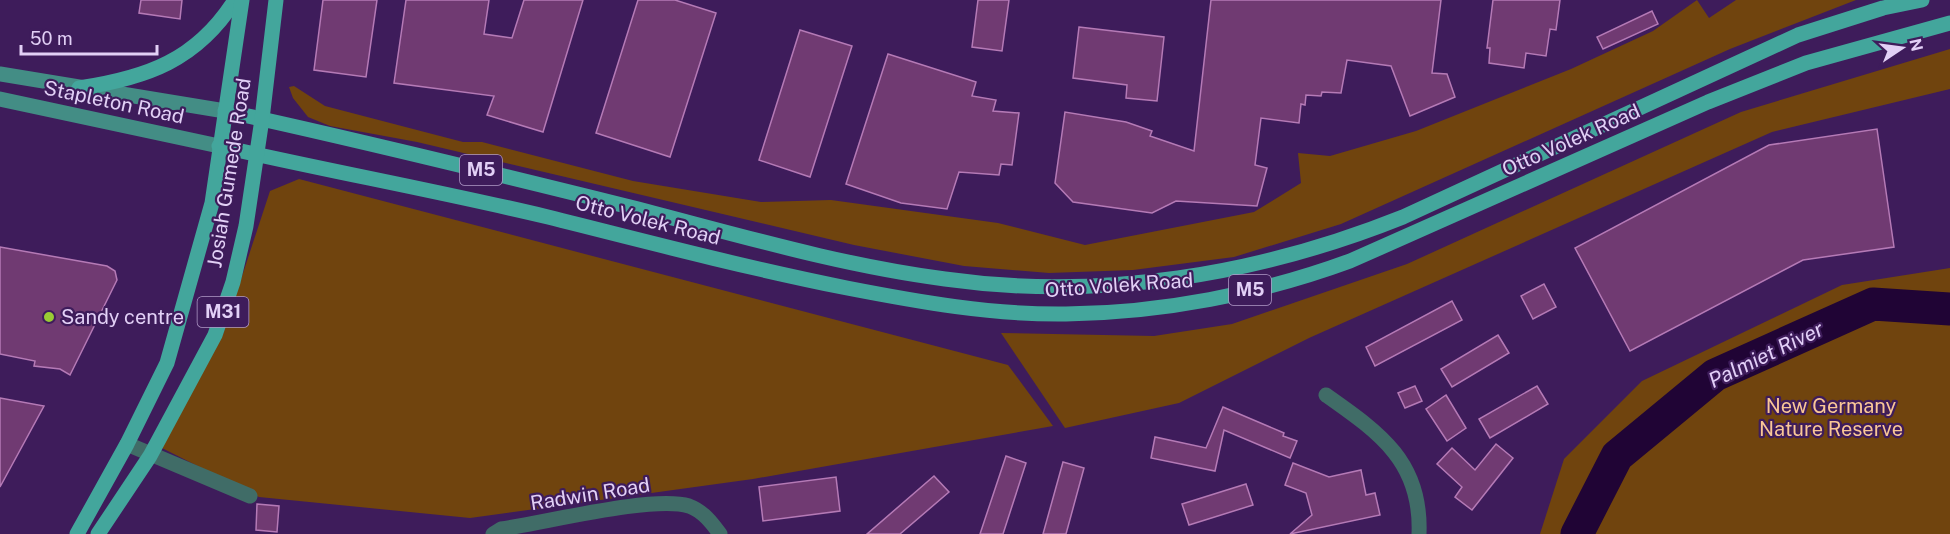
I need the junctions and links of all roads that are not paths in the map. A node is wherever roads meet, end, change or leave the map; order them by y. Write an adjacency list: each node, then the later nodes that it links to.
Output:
1 (236, 0): 7 (main road)
2 (242, 0): 9 (main road, Josiah Gumede Road / M31)
3 (276, 0): 10 (main road, Josiah Gumede Road / M31)
4 (1922, 0): 10 (main road, Otto Volek Road / M5)
5 (1950, 23): 12 (main road, Otto Volek Road / M5)
6 (0, 74): 7 (main road, Stapleton Road / M5)
7 (79, 88): 9 (main road, Stapleton Road / M5)
8 (0, 99): 11 (main road, Stapleton Road / M5)
9 (225, 111): 10 (main road, M5); 11 (main road, Josiah Gumede Road / M31)
10 (262, 119): 12 (main road, Josiah Gumede Road / M31)
11 (219, 146): 12 (main road, M5); 14 (main road, Josiah Gumede Road / M31)
12 (257, 154): 15 (main road, Josiah Gumede Road / M31)
13 (1326, 395): 21 (street)
14 (127, 444): 15 (street); 17 (main road, Josiah Gumede Road / M31)
15 (150, 456): 16 (street); 18 (main road, Josiah Gumede Road / M31)
16 (250, 496)
17 (77, 534)
18 (98, 534)
19 (493, 534): 20 (street, Radwin Road)
20 (720, 534)
21 (1419, 534)

